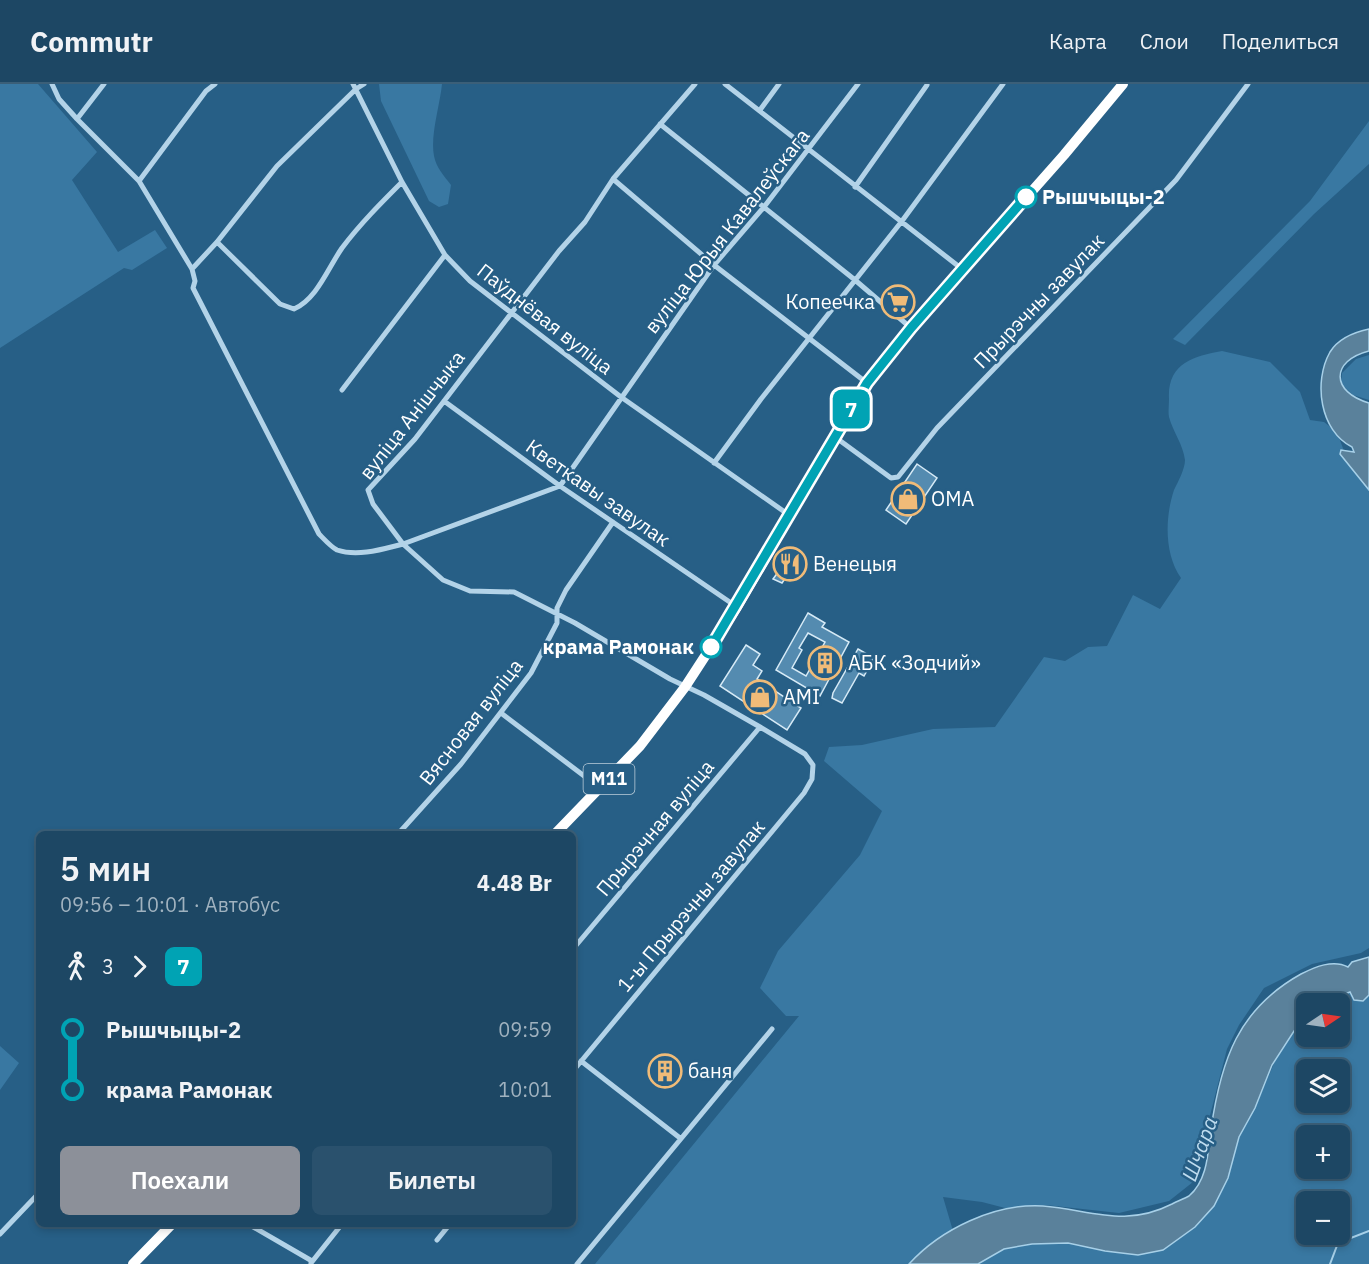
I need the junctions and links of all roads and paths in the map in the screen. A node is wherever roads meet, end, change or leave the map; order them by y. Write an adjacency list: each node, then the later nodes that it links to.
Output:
1 (52, 84): 15 (street)
2 (104, 84): 15 (street)
3 (215, 84): 19 (street)
4 (364, 84): 13 (street)
5 (696, 84): 16 (street, вуліца Анішчыка)
6 (725, 84): 14 (street)
7 (779, 84): 14 (street)
8 (858, 84): 17 (street, вуліца Юрыя Кавалеўскага)
9 (1003, 84): 23 (street)
10 (1123, 84): 28 (highway, М11)
11 (1248, 84): 37 (street, Прырэчны завулак)
12 (927, 85): 21 (street)
13 (354, 86): 20 (street, Паўднёвая вуліца); 24 (street)
14 (760, 110): 17 (street)
15 (76, 119): 19 (street)
16 (660, 124): 18 (street, вуліца Анішчыка); 22 (street)
17 (810, 148): 21 (street); 22 (street, вуліца Юрыя Кавалеўскага)
18 (613, 178): 26 (street); 30 (street, вуліца Анішчыка)
19 (139, 181): 27 (street)
20 (402, 182): 24 (street); 25 (street, Паўднёвая вуліца)
21 (855, 187): 23 (street)
22 (764, 207): 26 (street, вуліца Юрыя Кавалеўскага); 29 (street)
23 (902, 221): 28 (street); 29 (street)
24 (217, 242): 27 (street)
25 (445, 255): 30 (street, Паўднёвая вуліца); 34 (street)
26 (714, 265): 32 (street); 35 (street, вуліца Юрыя Кавалеўскага)
27 (192, 269): 42 (street)
28 (962, 269): 31 (highway, М11)
29 (855, 280): 31 (street); 32 (street)
30 (510, 314): 35 (street, Паўднёвая вуліца); 36 (street, вуліца Анішчыка)
31 (911, 328): 33 (highway, М11)
32 (808, 339): 33 (street); 38 (street)
33 (867, 383): 37 (highway, М11)
34 (342, 390)
35 (621, 398): 38 (street, Паўднёвая вуліца); 39 (street, вуліца Юрыя Кавалеўскага)
36 (444, 401): 39 (street, Кветкавы завулак); 42 (street, вуліца Анішчыка)
37 (834, 437): 40 (highway, М11)
38 (714, 463): 40 (street, Паўднёвая вуліца)
39 (560, 486): 41 (street, Кветкавы завулак); 42 (street)
40 (789, 515): 43 (highway, М11)
41 (613, 522): 43 (street, Кветкавы завулак); 44 (street)
42 (404, 544): 44 (street, вуліца Анішчыка)
43 (737, 607): 45 (highway, М11)
44 (558, 615): 45 (street, вуліца Анішчыка); 46 (street, Вясновая вуліца)
45 (686, 687): 47 (street, вуліца Анішчыка); 49 (highway, М11)
46 (501, 713): 49 (street); 50 (street, Вясновая вуліца)
47 (760, 728): 48 (street, вуліца Анішчыка); 52 (street, Прырэчная вуліца)
48 (805, 754): 54 (street, 1-ы Прырэчны завулак)
49 (600, 788): 51 (highway, М11)
50 (401, 831)
51 (558, 831)
52 (576, 944)
53 (772, 1029): 56 (street)
54 (581, 1061): 55 (street, 1-ы Прырэчны завулак); 56 (street)
55 (576, 1067)
56 (680, 1138): 66 (street)
57 (36, 1196): 62 (street)
58 (169, 1227): 65 (highway)
59 (253, 1227): 64 (street)
60 (340, 1227): 64 (street)
61 (448, 1227): 63 (street)
62 (0, 1234)
63 (437, 1240)
64 (312, 1262)
65 (133, 1264)
66 (577, 1264)

